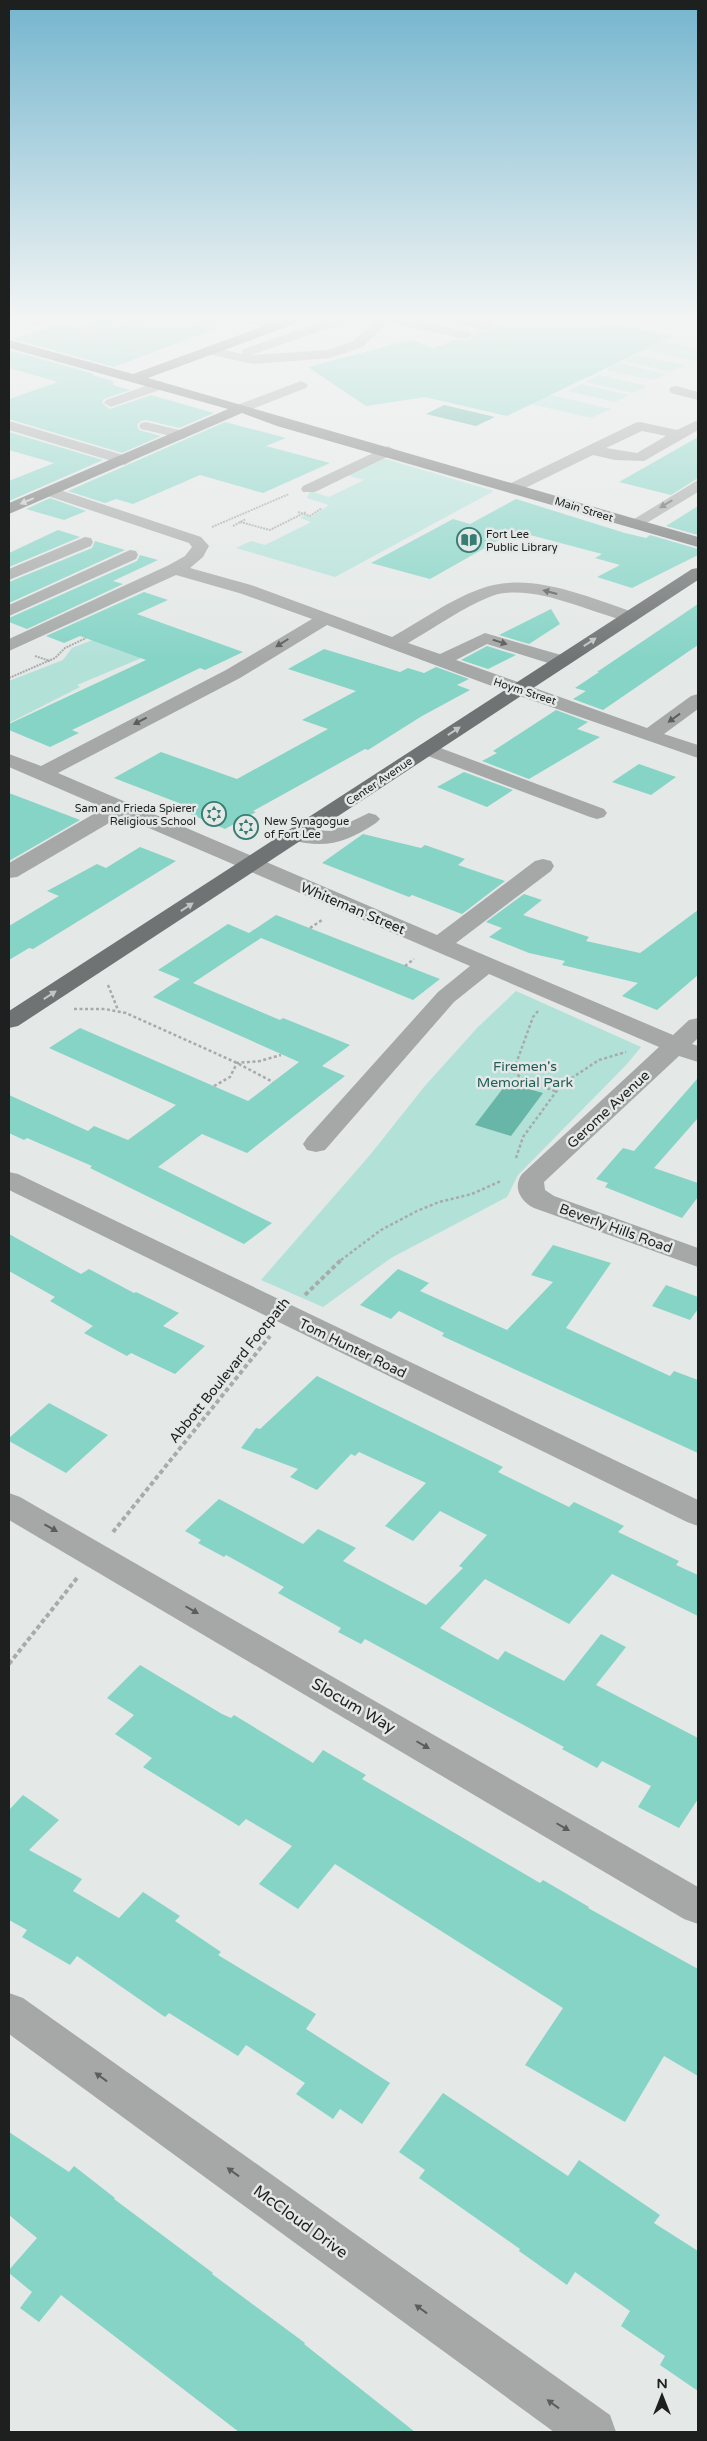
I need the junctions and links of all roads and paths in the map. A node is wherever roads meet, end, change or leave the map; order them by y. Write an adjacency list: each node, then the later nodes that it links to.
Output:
1 (39, 434): 9 (street)
2 (184, 434): 9 (main road)
3 (322, 434): 8 (main road, Main Street)
4 (624, 434): 7 (street)
5 (673, 434): 6 (street)
6 (678, 435): 7 (street)
7 (593, 450): 11 (street)
8 (388, 452): 11 (main road, Main Street); 12 (street)
9 (125, 460): 13 (main road)
10 (698, 485): 20 (street, one-way to 20)
11 (513, 488): 20 (main road, Main Street)
12 (309, 489)
13 (51, 492): 16 (main road, one-way to 16); 23 (street)
14 (293, 492): 18 (path)
15 (698, 498): 22 (street)
16 (9, 509)
17 (306, 512): 19 (path)
18 (236, 516): 19 (path); 23 (path)
19 (240, 522): 21 (path)
20 (634, 524): 22 (main road, Main Street)
21 (233, 526)
22 (651, 528): 25 (main road, Main Street)
23 (189, 538): 27 (street)
24 (85, 542): 29 (street)
25 (698, 542)
26 (130, 555): 30 (street)
27 (176, 569): 32 (street, Hoym Street); 35 (street)
28 (698, 573): 31 (main road, Center Avenue)
29 (9, 575)
30 (12, 606)
31 (630, 617): 34 (street, one-way to 34); 37 (main road, Center Avenue, one-way to 31)
32 (324, 620): 34 (street, Hoym Street); 47 (street, one-way to 47)
33 (86, 638): 39 (path)
34 (393, 644): 36 (street, Hoym Street)
35 (9, 646)
36 (440, 661): 37 (street, one-way to 37); 41 (street, Hoym Street)
37 (561, 661): 41 (main road, Center Avenue)
38 (17, 667): 39 (path)
39 (27, 670): 40 (path)
40 (9, 678)
41 (518, 689): 43 (street, Hoym Street); 44 (main road, Center Avenue, one-way to 41)
42 (698, 700): 43 (street, one-way to 43)
43 (650, 735): 45 (street, Hoym Street)
44 (427, 749): 49 (main road, Center Avenue); 50 (street)
45 (698, 752)
46 (9, 760): 47 (street, Whiteman Street)
47 (41, 774): 48 (street, Whiteman Street)
48 (119, 808): 52 (street, Whiteman Street); 54 (street)
49 (336, 809): 51 (main road, Center Avenue); 51 (street)
50 (598, 813)
51 (298, 835): 52 (main road, Center Avenue)
52 (252, 865): 55 (street, Whiteman Street); 57 (main road, Center Avenue, one-way to 52)
53 (543, 866): 55 (street)
54 (9, 872)
55 (439, 945): 56 (street, Whiteman Street)
56 (486, 965): 61 (street, Whiteman Street); 67 (street)
57 (30, 1007): 59 (main road, Center Avenue); 63 (path)
58 (536, 1013): 66 (path)
59 (9, 1021)
60 (698, 1025): 61 (street, Gerome Avenue)
61 (679, 1053): 66 (path); 69 (street, Gerome Avenue)
62 (281, 1055): 63 (path)
63 (237, 1063): 64 (path); 65 (path)
64 (273, 1082)
65 (214, 1086)
66 (555, 1091): 69 (path)
67 (316, 1144)
68 (9, 1180): 71 (street, Tom Hunter Road)
69 (524, 1185): 70 (street, Beverly Hills Road); 71 (path, Abbott Boulevard Footpath)
70 (698, 1258)
71 (287, 1316): 73 (street, Tom Hunter Road); 74 (path, Abbott Boulevard Footpath)
72 (9, 1505): 74 (street, Slocum Way, one-way to 74)
73 (698, 1514)
74 (96, 1554): 75 (path, Abbott Boulevard Footpath); 76 (street, Slocum Way, one-way to 76)
75 (9, 1664)
76 (698, 1906)
77 (9, 2010): 78 (street, McCloud Drive, one-way to 77)
78 (593, 2432)

